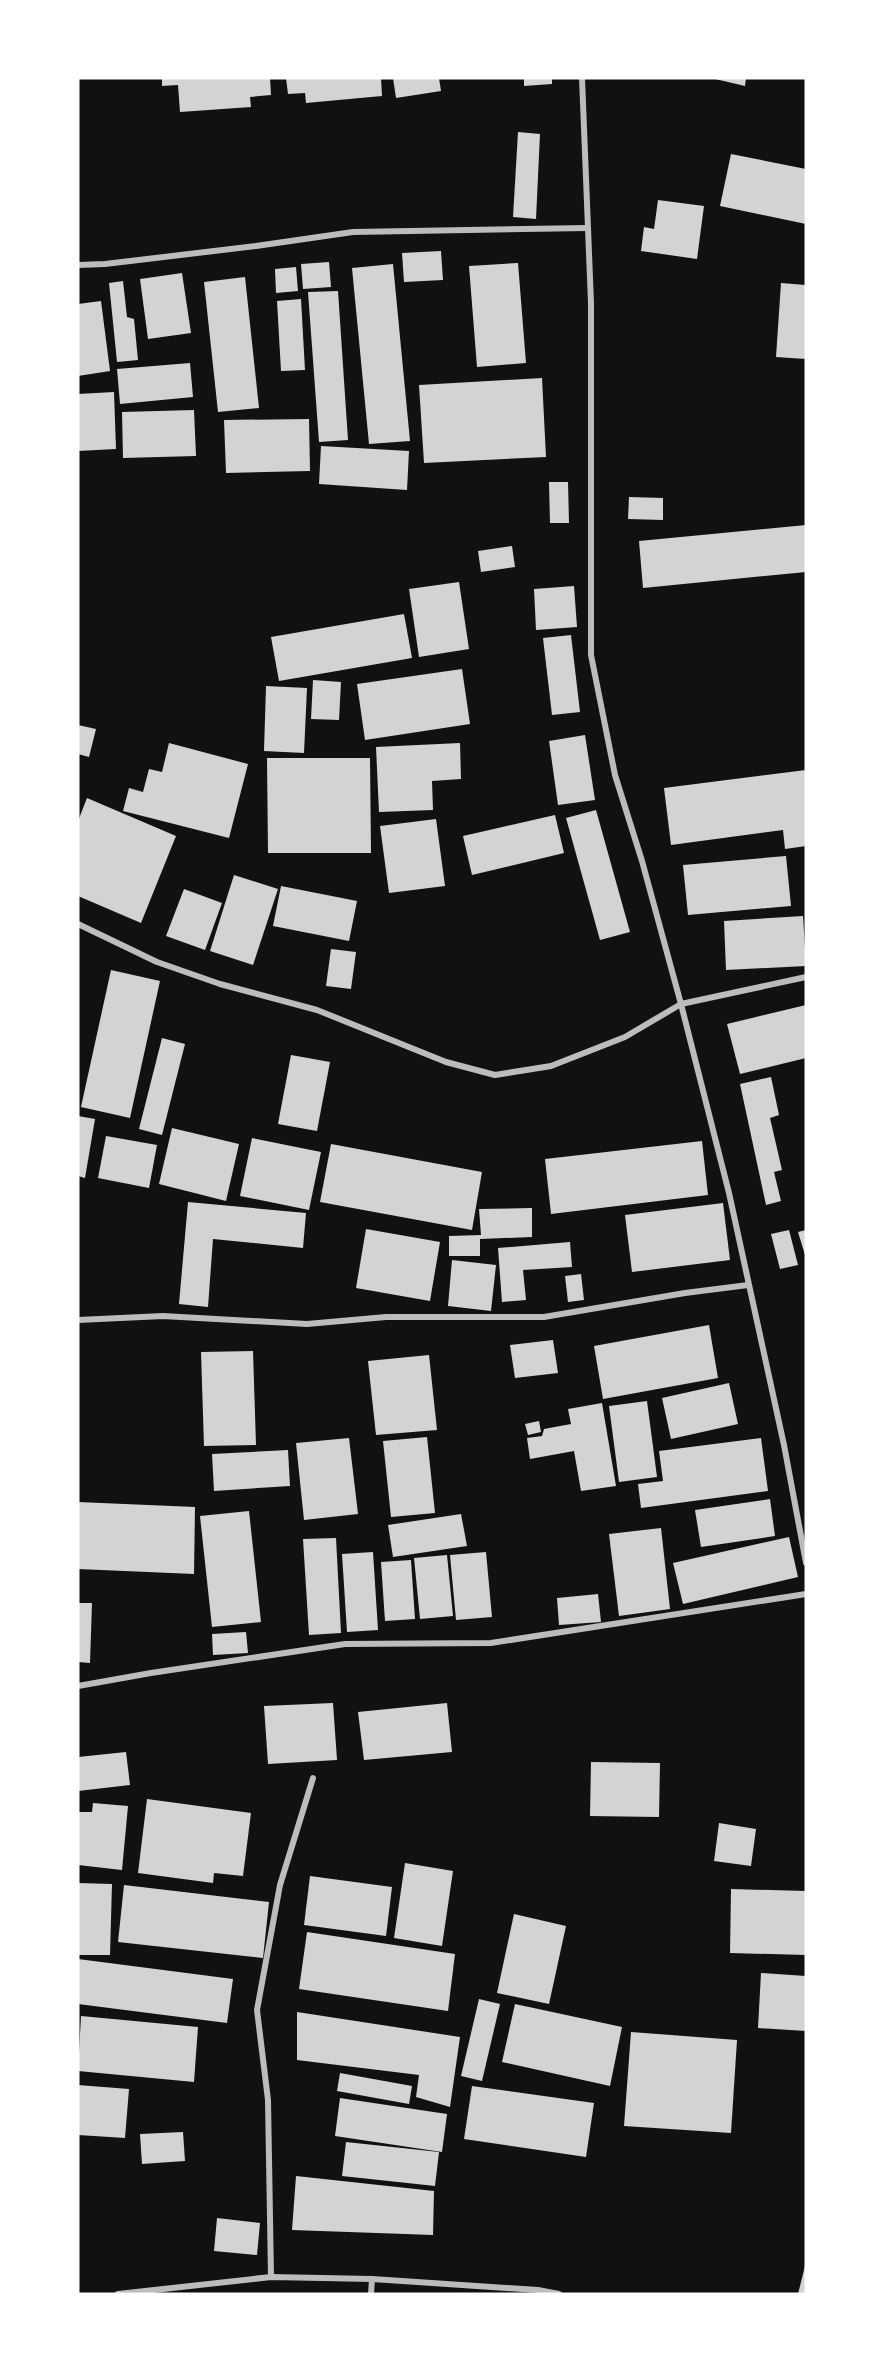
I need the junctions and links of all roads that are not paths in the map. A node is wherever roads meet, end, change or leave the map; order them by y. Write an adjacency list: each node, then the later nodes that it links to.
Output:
1 (582, 78): 2 (street)
2 (587, 228): 3 (street); 6 (street)
3 (78, 265)
4 (78, 924): 6 (street)
5 (806, 977): 6 (street)
6 (681, 1004): 7 (street)
7 (748, 1285): 8 (street); 9 (street)
8 (78, 1320)
9 (806, 1563)
10 (806, 1594): 11 (street)
11 (78, 1686)
12 (313, 1778): 13 (street)
13 (271, 2277): 14 (street); 15 (street)
14 (372, 2279): 16 (street); 17 (street)
15 (118, 2294)
16 (371, 2294)
17 (559, 2294)

